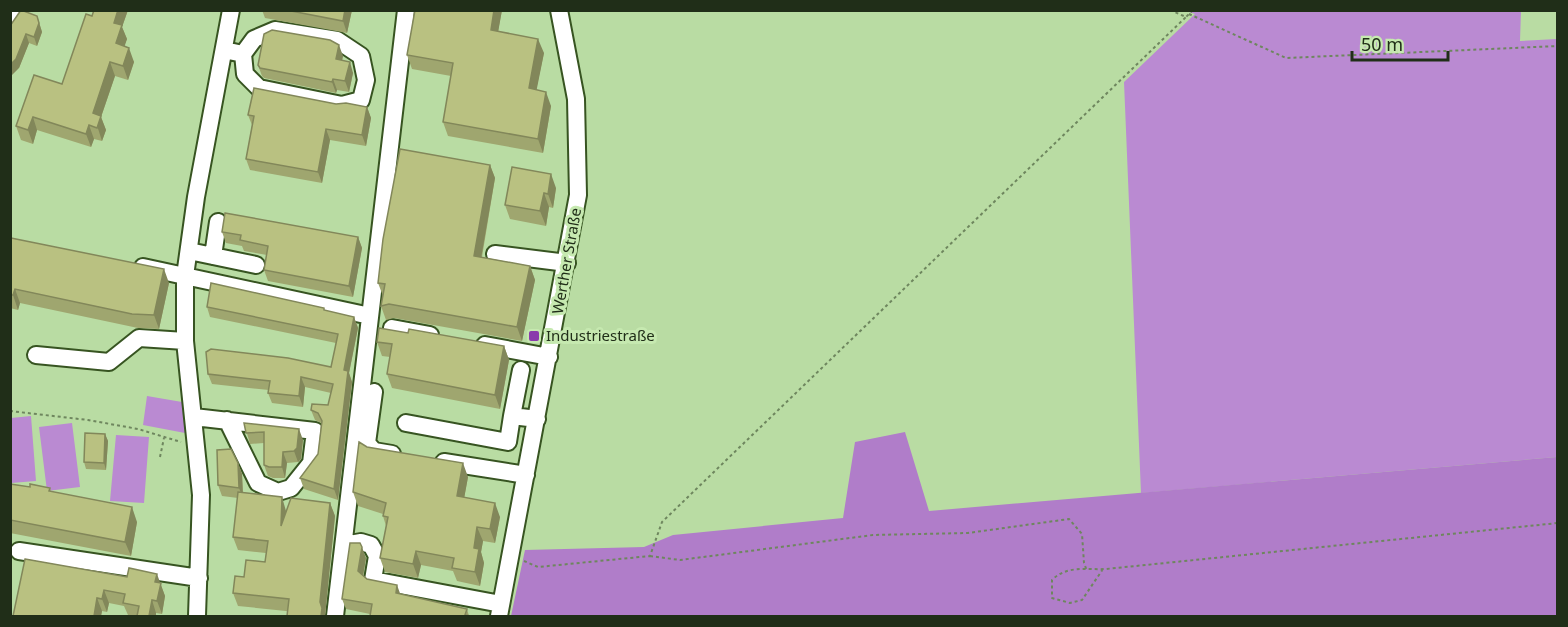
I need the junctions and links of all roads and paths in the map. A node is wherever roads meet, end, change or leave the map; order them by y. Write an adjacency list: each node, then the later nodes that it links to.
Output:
1 (231, 10): 8 (street)
2 (406, 10): 18 (street)
3 (559, 10): 14 (street, Werther Straße)
4 (1170, 10): 6 (path)
5 (1193, 10): 6 (path)
6 (1187, 15): 7 (path); 43 (path)
7 (1557, 46)
8 (224, 50): 9 (street); 11 (street)
9 (243, 54): 9 (street)
10 (218, 222): 13 (street)
11 (189, 252): 13 (street); 17 (street)
12 (495, 254): 14 (street)
13 (213, 256): 16 (street)
14 (567, 263): 24 (street, Werther Straße)
15 (130, 264): 17 (street)
16 (256, 265)
17 (185, 276): 18 (street); 21 (street)
18 (370, 316): 40 (street)
19 (392, 328): 20 (street)
20 (448, 338)
21 (185, 341): 23 (street); 29 (street)
22 (470, 342): 24 (street)
23 (36, 355)
24 (549, 357): 30 (street, Werther Straße)
25 (521, 370): 28 (street)
26 (375, 392): 35 (street)
27 (10, 411): 33 (path)
28 (512, 416): 30 (street); 32 (street)
29 (194, 417): 31 (street); 34 (street)
30 (537, 419): 38 (street, Werther Straße)
31 (227, 420): 31 (street)
32 (406, 423)
33 (164, 438): 34 (path); 36 (path)
34 (197, 441): 46 (street)
35 (403, 456)
36 (160, 458)
37 (425, 459): 38 (street)
38 (526, 475): 42 (street, Werther Straße)
39 (1557, 523): 44 (path)
40 (344, 544): 47 (street); 49 (street)
41 (19, 551): 46 (street)
42 (511, 554): 43 (path); 47 (street, Werther Straße)
43 (650, 556): 45 (path)
44 (1103, 569): 45 (path); 45 (path)
45 (1087, 570)
46 (199, 578): 48 (street)
47 (500, 610)
48 (197, 616)
49 (335, 616)

